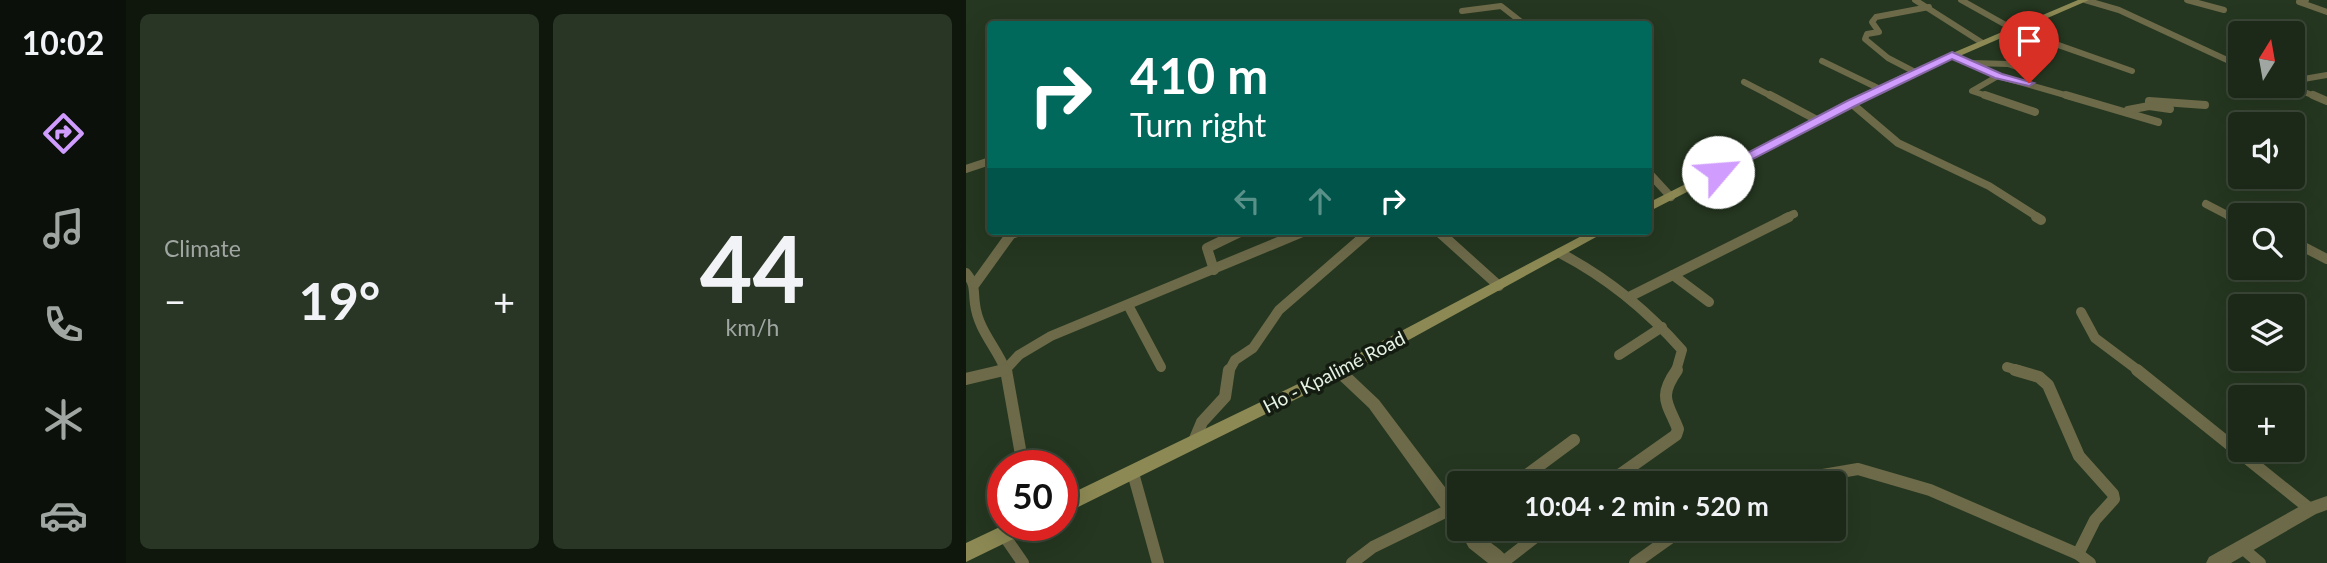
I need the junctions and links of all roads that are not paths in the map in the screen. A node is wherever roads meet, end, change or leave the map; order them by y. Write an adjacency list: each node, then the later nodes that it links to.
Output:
1 (1915, 0): 6 (street)
2 (1961, 0): 11 (street)
3 (2085, 0): 11 (main road); 14 (street)
4 (2187, 0): 7 (street)
5 (2306, 0): 9 (street)
6 (1929, 7): 12 (street); 18 (street)
7 (2224, 10)
8 (1462, 11): 10 (street)
9 (2327, 12)
10 (1520, 21)
11 (2013, 29): 12 (main road); 17 (street)
12 (1981, 42): 13 (main road)
13 (1952, 55): 16 (street); 18 (main road)
14 (2228, 60)
15 (1822, 61): 24 (street)
16 (1972, 63): 19 (street); 21 (street)
17 (2132, 71)
18 (1915, 72): 24 (main road)
19 (2031, 72)
20 (2327, 75): 22 (street)
21 (1998, 76): 31 (street); 32 (street)
22 (2305, 79)
23 (1744, 82): 33 (street)
24 (1880, 89): 27 (main road)
25 (2305, 93): 26 (street)
26 (2327, 101)
27 (1851, 103): 33 (main road); 43 (street)
28 (2205, 105): 29 (street)
29 (2149, 106): 30 (street); 31 (street)
30 (2170, 109)
31 (2124, 111): 34 (street)
32 (2035, 112)
33 (1817, 120): 38 (main road)
34 (2158, 122)
35 (987, 162): 36 (street)
36 (966, 169)
37 (1652, 176): 38 (street)
38 (1671, 197): 40 (main road)
39 (2206, 204): 42 (street)
40 (1652, 206)
41 (1794, 214): 55 (street)
42 (2228, 216)
43 (2041, 220)
44 (1011, 235): 56 (street)
45 (1234, 235): 53 (street)
46 (1296, 235): 53 (street)
47 (1365, 235): 70 (street)
48 (1442, 235): 57 (street)
49 (1594, 235): 51 (main road, Ho - Kpalimé Road)
50 (2305, 248): 52 (street)
51 (1560, 253): 57 (main road, Ho - Kpalimé Road); 58 (street)
52 (2327, 259)
53 (1214, 270): 60 (street)
54 (966, 272): 56 (street)
55 (1673, 275): 58 (street); 59 (street)
56 (975, 284): 66 (street)
57 (1499, 286): 67 (main road, Ho - Kpalimé Road)
58 (1631, 296): 62 (street)
59 (1709, 302)
60 (1129, 304): 64 (street); 66 (street)
61 (2081, 312): 78 (street)
62 (1662, 327): 63 (street); 73 (street)
63 (1619, 355)
64 (1161, 367)
65 (2007, 367): 87 (street)
66 (1006, 369): 68 (street); 71 (street)
67 (1339, 371): 70 (main road, Ho - Kpalimé Road); 77 (street)
68 (966, 379)
69 (1574, 440): 72 (street)
70 (1194, 441): 75 (main road, Ho - Kpalimé Road)
71 (1020, 450)
72 (1532, 471)
73 (1625, 471)
74 (1846, 471): 87 (street)
75 (1133, 473): 76 (main road, Ho - Kpalimé Road); 89 (street)
76 (1078, 499)
77 (1447, 504)
78 (2319, 506): 85 (street)
79 (1447, 518): 90 (street)
80 (989, 541): 86 (main road)
81 (1008, 541): 88 (street)
82 (1475, 541): 91 (street)
83 (1530, 541): 91 (street)
84 (1666, 541): 92 (street)
85 (2241, 547): 94 (street); 95 (street)
86 (966, 553)
87 (2078, 554): 93 (street)
88 (1023, 563)
89 (1158, 563)
90 (1352, 563)
91 (1502, 563)
92 (1635, 563)
93 (2090, 563)
94 (2214, 563)
95 (2260, 563)

